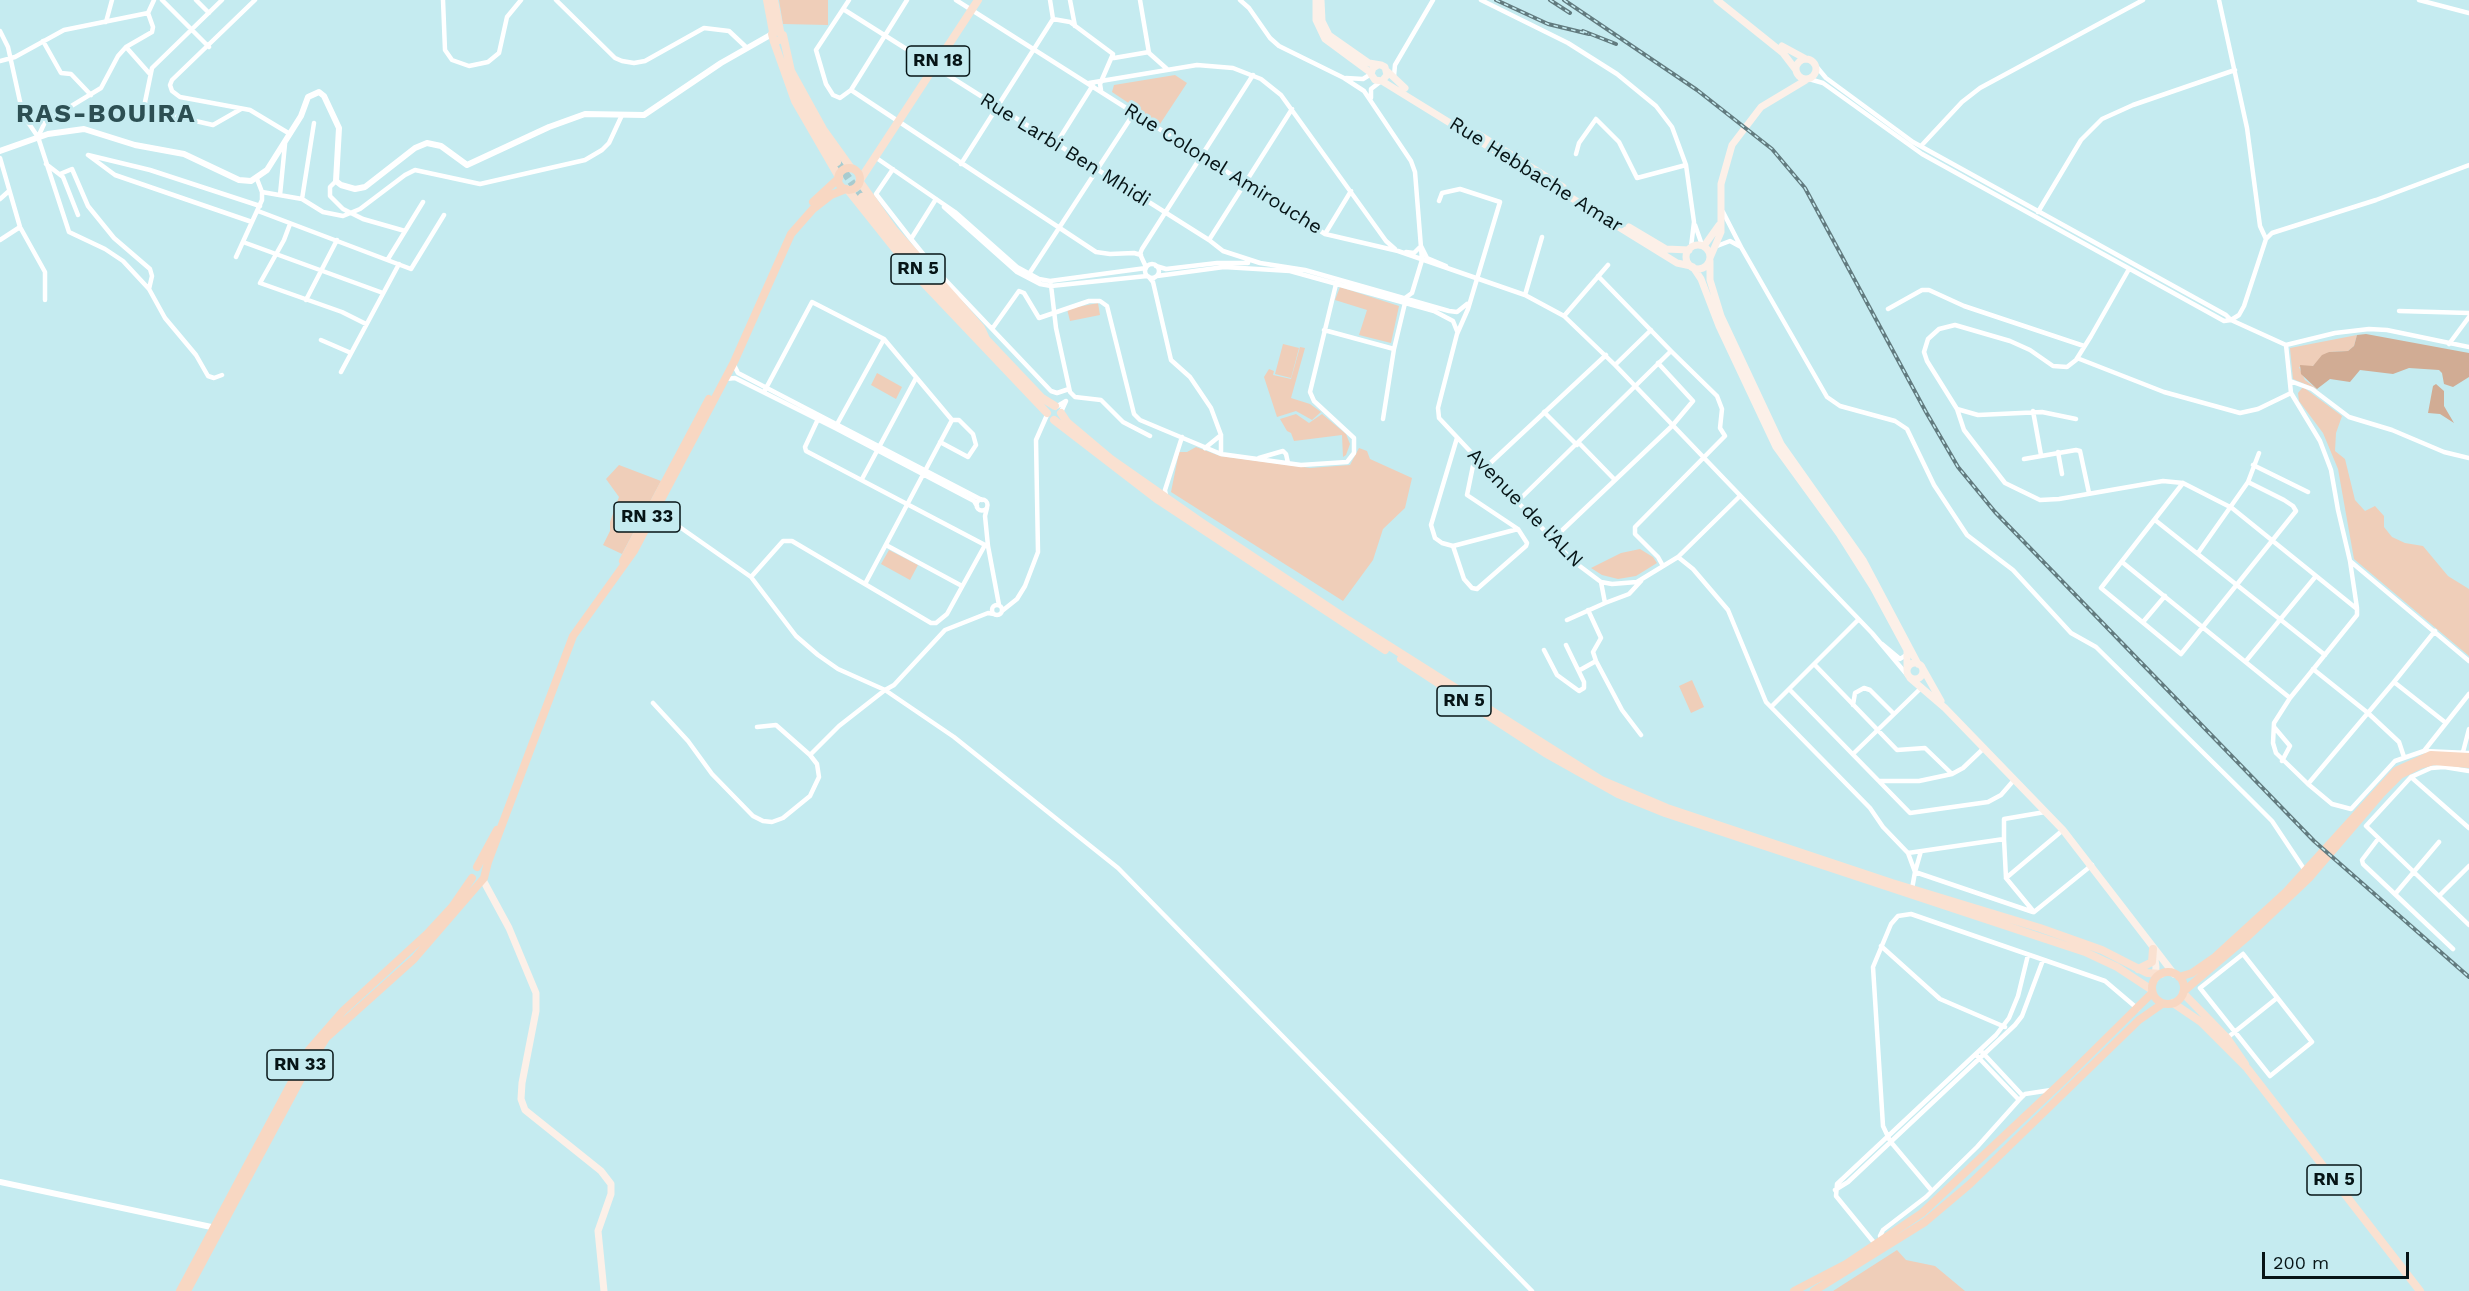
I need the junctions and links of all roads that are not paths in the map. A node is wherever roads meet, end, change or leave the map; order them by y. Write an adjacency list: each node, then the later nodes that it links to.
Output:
1 (112, 0): 35 (street)
2 (154, 0): 33 (street)
3 (162, 0): 37 (street)
4 (196, 0): 31 (street)
5 (222, 0): 31 (street)
6 (255, 0): 43 (street)
7 (443, 0): 8 (street)
8 (521, 0)
9 (556, 0): 44 (street)
10 (767, 0): 40 (main road)
11 (774, 0): 40 (main road)
12 (849, 0): 29 (street)
13 (907, 0): 39 (street)
14 (957, 0): 30 (street, Rue Colonel Amirouche)
15 (978, 0): 30 (main road, RN 18)
16 (1050, 0): 34 (street)
17 (1070, 0): 36 (street)
18 (1140, 0): 46 (street)
19 (1240, 0): 62 (street)
20 (1316, 0): 59 (main road)
21 (1321, 0): 54 (main road, Rue Hebbache Amar)
22 (1433, 0): 51 (street)
23 (1481, 0): 95 (street)
24 (1717, 0): 57 (main road)
25 (1724, 0): 49 (main road)
26 (2143, 0): 85 (street)
27 (2219, 0): 56 (street)
28 (2419, 0): 32 (street)
29 (843, 9): 39 (street, Rue Larbi Ben Mhidi); 69 (street)
30 (971, 10): 45 (street, Rue Colonel Amirouche); 52 (main road, RN 18)
31 (209, 13): 37 (street)
32 (2469, 13)
33 (148, 14): 35 (street); 42 (street)
34 (1053, 19): 36 (street); 45 (street)
35 (106, 22): 41 (street)
36 (1075, 26): 47 (street)
37 (192, 30): 43 (street); 58 (street)
38 (0, 31): 48 (street)
39 (885, 35): 52 (street, Rue Larbi Ben Mhidi); 69 (street)
40 (776, 37): 44 (street); 60 (main road)
41 (43, 41): 48 (street); 72 (street)
42 (126, 47): 58 (street); 72 (street)
43 (209, 47): 75 (street)
44 (747, 48): 78 (street)
45 (1033, 50): 66 (street, Rue Colonel Amirouche); 74 (street)
46 (1149, 52): 47 (street); 55 (street)
47 (1114, 57): 64 (street)
48 (9, 59): 50 (street); 82 (street)
49 (1806, 59): 53 (main road); 57 (main road)
50 (0, 61)
51 (1395, 65): 54 (street); 67 (street)
52 (935, 66): 74 (street, Rue Larbi Ben Mhidi); 79 (main road, RN 18)
53 (1816, 66): 63 (main road); 85 (street)
54 (1383, 68): 59 (main road); 65 (main road); 67 (main road, Rue Hebbache Amar)
55 (1167, 69): 61 (street); 64 (street)
56 (2235, 70): 121 (street); 135 (street)
57 (1796, 71): 63 (main road); 70 (main road)
58 (149, 73): 75 (street)
59 (1370, 74): 62 (street); 65 (main road, Rue Hebbache Amar); 68 (street)
60 (790, 75): 92 (main road); 97 (main road); 101 (main road)
61 (1253, 75): 76 (street); 89 (street)
62 (1344, 78): 68 (street)
63 (1808, 79): 70 (main road); 168 (street)
64 (1103, 80): 66 (street); 71 (street)
65 (1379, 83): 68 (street); 73 (street); 158 (main road, Rue Hebbache Amar)
66 (1091, 84): 71 (street, Rue Colonel Amirouche); 84 (street)
67 (1399, 84): 146 (main road, Rue Hebbache Amar)
68 (1362, 88): 73 (street)
69 (851, 90): 79 (street)
70 (1784, 91): 119 (main road)
71 (1102, 92): 77 (street, Rue Colonel Amirouche)
72 (91, 95): 82 (street)
73 (1372, 101): 142 (street)
74 (997, 106): 84 (street, Rue Larbi Ben Mhidi); 94 (street)
75 (242, 109): 81 (street)
76 (1292, 109): 105 (street); 109 (street)
77 (1134, 114): 89 (street, Rue Colonel Amirouche); 99 (street)
78 (622, 115): 103 (street); 120 (street)
79 (897, 122): 88 (main road, RN 18); 94 (street)
80 (314, 123): 113 (street)
81 (290, 134): 83 (street); 91 (street)
82 (38, 137): 86 (street); 93 (street); 102 (street)
83 (285, 143): 102 (street); 111 (street)
84 (1056, 144): 99 (street, Rue Larbi Ben Mhidi)
85 (1921, 147): 121 (street)
86 (0, 151)
87 (1576, 154): 95 (street)
88 (875, 157): 97 (main road, RN 18); 98 (street); 104 (main road, RN 18)
89 (1200, 157): 105 (street, Rue Colonel Amirouche); 122 (street)
90 (0, 158): 108 (street)
91 (336, 162): 103 (street); 106 (street)
92 (837, 162)
93 (46, 164): 100 (street); 177 (street)
94 (961, 164): 130 (street)
95 (1686, 165): 127 (street)
96 (2469, 165): 135 (street)
97 (852, 169): 101 (highway); 104 (highway)
98 (893, 169): 115 (street); 134 (street)
99 (1097, 171): 122 (street, Rue Larbi Ben Mhidi); 130 (street)
100 (60, 174): 123 (street); 177 (street)
101 (839, 178): 107 (highway); 365 (highway, RN 33)
102 (257, 179): 110 (street)
103 (336, 180): 106 (street)
104 (860, 181): 107 (highway); 200 (main road)
105 (1244, 184): 132 (street, Rue Colonel Amirouche); 138 (street)
106 (330, 187): 120 (street)
107 (847, 189): 200 (main road); 211 (highway, RN 33)
108 (9, 191): 114 (street); 129 (street)
109 (1351, 191): 132 (street); 147 (street)
110 (262, 192): 111 (street); 118 (street)
111 (280, 195): 113 (street)
112 (862, 197): 200 (main road, RN 5)
113 (302, 199): 120 (street)
114 (0, 200)
115 (938, 201): 134 (street); 171 (street)
116 (1439, 201): 174 (street)
117 (423, 202): 131 (street)
118 (259, 208): 126 (street); 126 (street); 128 (street)
119 (1722, 209): 125 (main road); 144 (street)
120 (349, 212): 131 (street)
121 (2038, 212): 192 (street)
122 (1165, 213): 138 (street, Rue Larbi Ben Mhidi); 145 (street)
123 (78, 215)
124 (444, 215): 159 (street)
125 (1721, 220): 140 (main road); 143 (main road)
126 (252, 222): 139 (street)
127 (1694, 222): 140 (street); 146 (street)
128 (290, 224): 137 (street); 150 (street)
129 (20, 227): 136 (street); 181 (street)
130 (1060, 228): 148 (street); 171 (street)
131 (405, 231): 154 (street)
132 (1324, 234): 147 (street, Rue Colonel Amirouche)
133 (1542, 237): 180 (street)
134 (911, 239): 195 (street)
135 (2266, 239): 192 (street)
136 (0, 240)
137 (337, 240): 154 (street); 167 (street)
138 (1209, 240): 141 (street, Rue Larbi Ben Mhidi)
139 (243, 242): 150 (street); 151 (street)
140 (1703, 245): 146 (main road); 155 (main road)
141 (1216, 246): 156 (street); 157 (street, Rue Larbi Ben Mhidi)
142 (1421, 246): 149 (street); 153 (street)
143 (1714, 247): 144 (street); 155 (main road)
144 (1741, 247): 364 (street)
145 (1142, 249): 148 (street); 152 (street)
146 (1690, 249): 164 (main road)
147 (1398, 251): 149 (street); 153 (street)
148 (1134, 252): 152 (street)
149 (1413, 253): 153 (street)
150 (276, 254): 167 (street); 182 (street)
151 (236, 256)
152 (1142, 258): 160 (street); 165 (street); 169 (street)
153 (1424, 258): 161 (street); 163 (street); 166 (street)
154 (388, 259): 159 (street)
155 (1710, 260): 164 (main road); 315 (main road)
156 (1211, 263): 157 (street); 160 (street)
157 (1260, 263): 175 (street)
158 (1677, 263): 164 (main road, Rue Hebbache Amar); 178 (main road)
159 (399, 264): 179 (street)
160 (1154, 265): 165 (street); 173 (street)
161 (1436, 265): 163 (street); 166 (street)
162 (1608, 265): 170 (street)
163 (1420, 267): 184 (street)
164 (1692, 267): 178 (main road)
165 (1146, 268): 169 (street); 172 (street)
166 (1450, 269): 174 (street)
167 (321, 270): 179 (street); 182 (street)
168 (2129, 270): 192 (street); 204 (street)
169 (1137, 271): 176 (street)
170 (1599, 276): 190 (street); 197 (street)
171 (1029, 277): 176 (street)
172 (1148, 277): 173 (street); 176 (street)
173 (1155, 278): 175 (street); 234 (street)
174 (1477, 279): 180 (street); 183 (street)
175 (1337, 282): 184 (street); 196 (street)
176 (1051, 283): 187 (street)
177 (149, 289): 215 (street)
178 (1706, 290): 308 (main road)
179 (383, 293): 194 (street)
180 (1525, 295): 190 (street)
181 (45, 300)
182 (306, 300): 194 (street)
183 (1471, 300): 188 (street); 191 (street)
184 (1405, 301): 188 (street); 193 (street); 206 (street)
185 (1888, 309): 204 (street)
186 (2398, 310): 189 (street)
187 (1055, 312): 195 (street); 221 (street); 236 (street)
188 (1457, 312): 191 (street); 193 (street)
189 (2469, 315): 202 (street)
190 (1564, 316): 209 (street)
191 (1463, 320): 193 (street); 198 (street)
192 (2231, 320): 203 (street)
193 (1453, 321): 198 (street)
194 (366, 324): 208 (street)
195 (992, 329): 221 (street)
196 (1324, 330): 206 (street); 251 (street)
197 (1651, 330): 207 (street); 213 (street)
198 (1457, 334): 237 (street, Avenue de l'ALN)
199 (884, 339): 216 (street); 220 (street); 232 (street)
200 (980, 339): 223 (main road, RN 5); 228 (main road, RN 5)
201 (321, 340): 208 (street)
202 (2449, 344): 203 (street); 205 (street)
203 (2286, 345): 218 (street)
204 (2084, 346): 210 (street)
205 (2469, 347)
206 (1394, 349): 229 (street)
207 (1671, 351): 212 (street); 250 (street)
208 (351, 352): 214 (street)
209 (1606, 355): 213 (street); 226 (street)
210 (2076, 358): 222 (street); 224 (street)
211 (734, 362): 217 (highway, RN 33); 220 (street)
212 (1658, 363): 219 (street); 233 (street)
213 (1615, 365): 219 (street)
214 (341, 372)
215 (222, 375)
216 (916, 378): 231 (street); 240 (street)
217 (724, 380): 220 (street); 267 (highway, RN 33)
218 (2290, 381): 222 (street); 247 (street)
219 (1636, 388): 233 (street); 239 (street)
220 (765, 390): 227 (street)
221 (1070, 392): 223 (street); 235 (street)
222 (2291, 393): 283 (street)
223 (1058, 409): 228 (main road); 228 (main road); 261 (main road, RN 5)
224 (1957, 409): 225 (street); 262 (street)
225 (2033, 411): 230 (street); 245 (street)
226 (1544, 412): 239 (street); 253 (street)
227 (819, 417): 232 (street); 256 (street)
228 (1050, 417): 295 (street); 382 (main road, RN 5)
229 (1383, 419)
230 (2076, 419)
231 (952, 420): 238 (street); 238 (street)
232 (836, 426): 240 (street)
233 (1672, 426): 250 (street); 257 (street)
234 (1221, 435): 241 (street); 244 (street)
235 (1150, 436)
236 (1182, 437): 241 (street); 261 (street)
237 (1457, 438): 246 (street, Avenue de l'ALN); 280 (street)
238 (940, 442): 254 (street)
239 (1578, 444): 257 (street); 265 (street)
240 (879, 448): 254 (street); 256 (street)
241 (1205, 448): 244 (street)
242 (2058, 452): 245 (street); 255 (street); 262 (street)
243 (2259, 453): 252 (street)
244 (1221, 454): 248 (street)
245 (2042, 455): 249 (street)
246 (1475, 456): 253 (street, Avenue de l'ALN); 275 (street)
247 (2469, 458)
248 (1255, 459): 251 (street); 251 (street)
249 (2024, 459)
250 (1703, 460): 263 (street); 285 (street)
251 (1288, 463)
252 (2253, 465): 258 (street); 260 (street)
253 (1485, 468): 265 (street, Avenue de l'ALN)
254 (925, 471): 264 (street); 266 (street); 268 (street)
255 (2062, 474)
256 (862, 479): 266 (street)
257 (1615, 480): 276 (street)
258 (2248, 482): 270 (street); 277 (street)
259 (2182, 483): 262 (street); 270 (street); 274 (street)
260 (2308, 492)
261 (1163, 493): 367 (main road, RN 5)
262 (2089, 493)
263 (1739, 497): 282 (street, Avenue de l'ALN); 301 (street)
264 (982, 500): 268 (street); 269 (street)
265 (1518, 501): 276 (street, Avenue de l'ALN)
266 (908, 503): 278 (street); 279 (street)
267 (659, 505): 271 (street); 273 (highway, RN 33)
268 (978, 508): 269 (street); 272 (street)
269 (987, 508): 272 (street)
270 (2232, 508): 277 (street); 281 (street)
271 (664, 516): 273 (street); 287 (street)
272 (985, 516): 279 (street)
273 (651, 520): 365 (highway, RN 33)
274 (2155, 520): 281 (street); 284 (street)
275 (1518, 529): 280 (street); 280 (street)
276 (1553, 539): 289 (street, Avenue de l'ALN)
277 (2272, 540): 286 (street); 291 (street)
278 (886, 545): 290 (street); 292 (street)
279 (987, 545): 292 (street); 295 (street)
280 (1453, 546)
281 (2198, 553): 291 (street)
282 (1678, 557): 285 (street, Avenue de l'ALN); 326 (street)
283 (2350, 561): 296 (street); 304 (street)
284 (2122, 562): 293 (street); 302 (street)
285 (1663, 566): 288 (street, Avenue de l'ALN)
286 (2316, 576): 296 (street); 299 (street)
287 (751, 577): 290 (street); 321 (street)
288 (1643, 579): 289 (street, Avenue de l'ALN); 294 (street)
289 (1601, 582): 294 (street)
290 (865, 584): 292 (street)
291 (2238, 584): 299 (street); 303 (street)
292 (962, 586)
293 (2165, 596): 302 (street); 303 (street)
294 (1605, 603): 297 (street)
295 (999, 606): 298 (street); 298 (street)
296 (2357, 609): 309 (street)
297 (1587, 610): 300 (street); 311 (street)
298 (993, 611): 321 (street)
299 (2281, 619): 309 (street); 313 (street)
300 (1567, 620)
301 (1858, 620): 305 (street); 314 (street)
302 (2143, 622): 303 (street)
303 (2203, 627): 313 (street)
304 (2435, 631): 312 (street); 318 (street)
305 (1872, 633): 310 (street); 315 (street)
306 (1566, 645): 317 (street)
307 (1544, 650): 317 (street)
308 (1907, 650): 310 (street); 315 (main road)
309 (2325, 655): 316 (street)
310 (1900, 658): 315 (street)
311 (1596, 661): 317 (street); 335 (street)
312 (2469, 661)
313 (2246, 662): 323 (street)
314 (1814, 664): 320 (street); 325 (street)
315 (1913, 668): 319 (main road); 327 (main road)
316 (2313, 669): 323 (street); 328 (street)
317 (1580, 670)
318 (2394, 682): 328 (street); 330 (street)
319 (1922, 687): 327 (main road); 329 (street)
320 (1789, 689): 326 (street); 339 (street)
321 (885, 690): 338 (street); 406 (street)
322 (2469, 694): 330 (street)
323 (2290, 698): 332 (street)
324 (653, 703): 338 (street)
325 (1853, 705): 329 (street); 333 (street)
326 (1771, 707): 359 (street)
327 (1945, 708): 336 (main road)
328 (2368, 713): 341 (street); 349 (street)
329 (1894, 714): 333 (street)
330 (2446, 723): 337 (street)
331 (757, 727): 338 (street)
332 (2274, 727): 342 (street); 342 (street)
333 (1878, 730): 339 (street); 345 (street)
334 (2468, 731): 340 (street)
335 (1641, 735)
336 (1983, 749): 345 (street); 347 (main road)
337 (2424, 751): 340 (street); 341 (street)
338 (810, 754)
339 (1853, 754): 348 (street)
340 (2467, 754): 351 (highway)
341 (2404, 757): 351 (street)
342 (2282, 761): 349 (street)
343 (2469, 764): 356 (highway)
344 (2469, 771): 346 (street)
345 (1952, 774): 348 (street)
346 (2411, 777): 352 (street); 355 (street)
347 (2014, 780): 348 (street); 350 (main road)
348 (1879, 781)
349 (2308, 784): 351 (street)
350 (2046, 812): 353 (main road); 354 (street)
351 (2353, 812): 356 (highway)
352 (2469, 828)
353 (2064, 830): 360 (main road); 366 (street)
354 (2004, 839): 358 (street); 366 (street)
355 (2378, 839): 363 (street); 368 (street)
356 (2338, 840): 364 (highway)
357 (2439, 842): 363 (street)
358 (1922, 851): 359 (street); 362 (street)
359 (1908, 853): 362 (street)
360 (2091, 865): 370 (street); 372 (main road)
361 (2469, 866): 369 (street)
362 (1915, 872): 367 (street); 370 (street)
363 (2414, 873): 368 (street); 369 (street)
364 (2308, 874): 379 (highway); 381 (highway)
365 (479, 876): 400 (highway, RN 33); 405 (main road)
366 (2006, 878): 370 (street)
367 (1912, 889): 378 (main road, RN 5)
368 (2396, 893): 375 (street)
369 (2439, 896): 371 (street)
370 (2034, 912)
371 (2469, 925)
372 (2148, 939): 374 (main road); 379 (main road)
373 (1881, 946): 376 (street); 388 (street); 397 (street)
374 (2153, 949): 378 (main road); 380 (main road)
375 (2453, 949)
376 (2028, 955): 377 (street); 388 (street)
377 (2043, 960): 387 (street); 389 (street)
378 (2138, 969): 380 (main road, RN 5)
379 (2177, 975): 380 (highway); 383 (highway)
380 (2157, 976): 382 (highway)
381 (2198, 986): 383 (highway); 384 (street); 390 (street)
382 (2152, 991): 386 (highway); 387 (highway)
383 (2183, 992): 385 (highway); 391 (main road, RN 5)
384 (2277, 998): 390 (street); 390 (street)
385 (2174, 1003): 386 (highway); 394 (main road, RN 5)
386 (2162, 1004): 408 (highway)
387 (2138, 1009): 395 (highway)
388 (2003, 1025): 389 (street); 392 (street)
389 (2010, 1030): 392 (street)
390 (2235, 1032): 391 (street)
391 (2227, 1038): 394 (main road, RN 5)
392 (1982, 1051): 393 (street); 396 (street)
393 (1977, 1056): 396 (street); 397 (street)
394 (2247, 1068): 409 (main road, RN 5)
395 (2054, 1089): 396 (street); 402 (highway)
396 (2021, 1098): 399 (street)
397 (1888, 1139): 399 (street); 401 (street)
398 (0, 1182): 400 (street)
399 (1932, 1191): 402 (street)
400 (216, 1227): 403 (highway, RN 33); 404 (highway, RN 33)
401 (1867, 1232): 402 (street); 402 (street)
402 (1879, 1240): 407 (highway)
403 (180, 1291)
404 (187, 1291)
405 (604, 1291)
406 (1532, 1291)
407 (1794, 1291)
408 (1814, 1291)
409 (2420, 1291)

